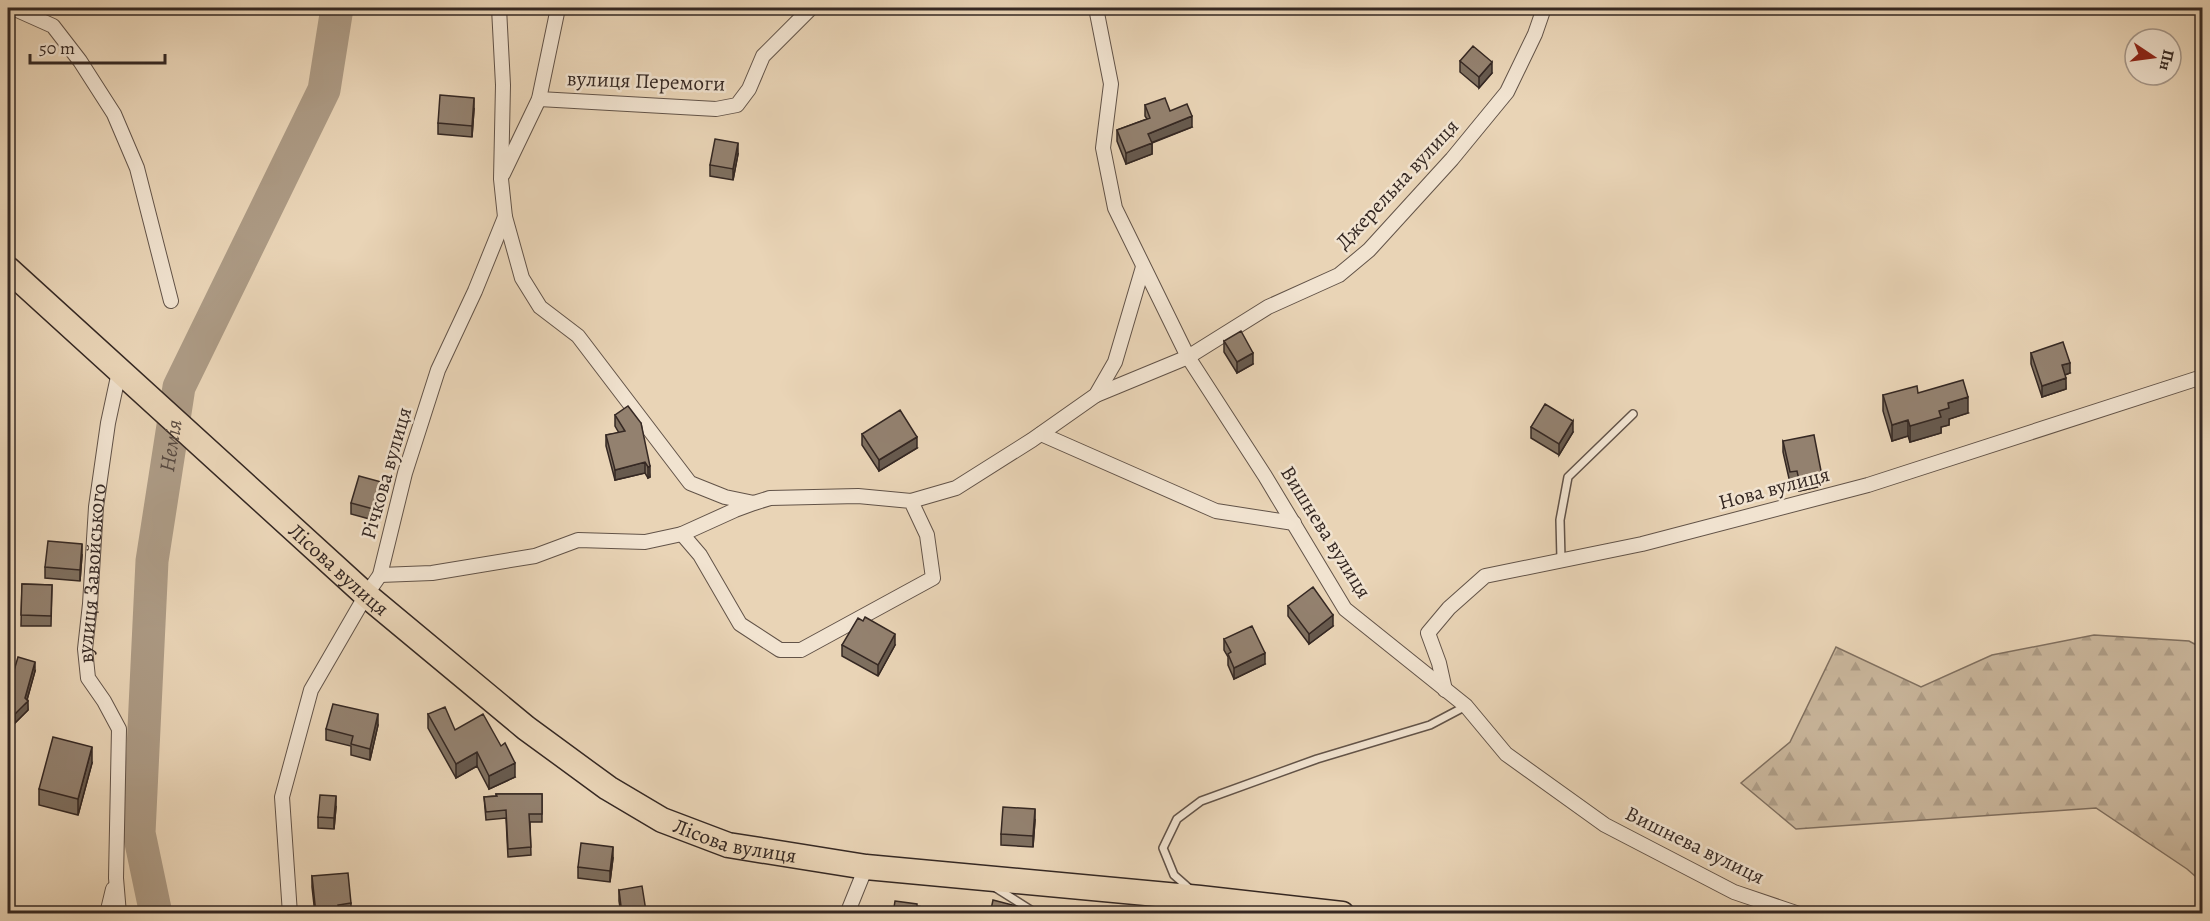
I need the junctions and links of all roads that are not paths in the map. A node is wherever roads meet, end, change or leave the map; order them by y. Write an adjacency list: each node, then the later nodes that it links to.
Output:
1 (14, 8): 12 (street)
2 (499, 8): 8 (street, Річкова вулиця)
3 (558, 8): 7 (street, вулиця Перемоги)
4 (811, 8): 7 (street, вулиця Перемоги)
5 (1095, 8): 10 (street, Вишнева вулиця)
6 (1544, 8): 13 (street, Джерельна вулиця)
7 (539, 99): 8 (street, вулиця Перемоги)
8 (501, 178): 9 (street, Річкова вулиця)
9 (505, 217): 17 (street, Річкова вулиця); 25 (street, Річкова вулиця)
10 (1143, 267): 13 (street, Вишнева вулиця); 16 (street, Джерельна вулиця)
11 (8, 270): 14 (highway, Лісова вулиця)
12 (171, 301)
13 (1188, 357): 16 (street, Джерельна вулиця); 22 (street, Вишнева вулиця)
14 (119, 372): 26 (highway, Лісова вулиця); 30 (street, вулиця Завойського)
15 (2202, 377): 24 (street, Нова вулиця)
16 (1096, 395): 19 (street, Джерельна вулиця)
17 (635, 409): 21 (street, Джерельна вулиця)
18 (1633, 414): 24 (lane)
19 (1041, 434): 20 (street, Джерельна вулиця); 22 (street)
20 (911, 501): 21 (street, Джерельна вулиця); 23 (street)
21 (754, 503): 23 (street, Джерельна вулиця)
22 (1294, 523): 27 (street, Вишнева вулиця)
23 (682, 534): 25 (street, Джерельна вулиця)
24 (1561, 559): 27 (street, Нова вулиця)
25 (380, 575): 26 (street, Річкова вулиця)
26 (366, 595): 29 (highway, Лісова вулиця); 35 (street, Річкова вулиця)
27 (1445, 690): 28 (street, Вишнева вулиця)
28 (1466, 706): 32 (lane); 39 (street, Вишнева вулиця)
29 (866, 867): 31 (highway, Лісова вулиця); 36 (street)
30 (116, 878): 33 (street, вулиця Завойського); 34 (street, вулиця Завойського)
31 (978, 878): 32 (highway, Лісова вулиця); 37 (lane)
32 (1200, 898): 38 (highway, Лісова вулиця)
33 (107, 914)
34 (119, 914)
35 (290, 914)
36 (847, 914)
37 (1037, 914)
38 (1342, 914)
39 (1799, 914)

